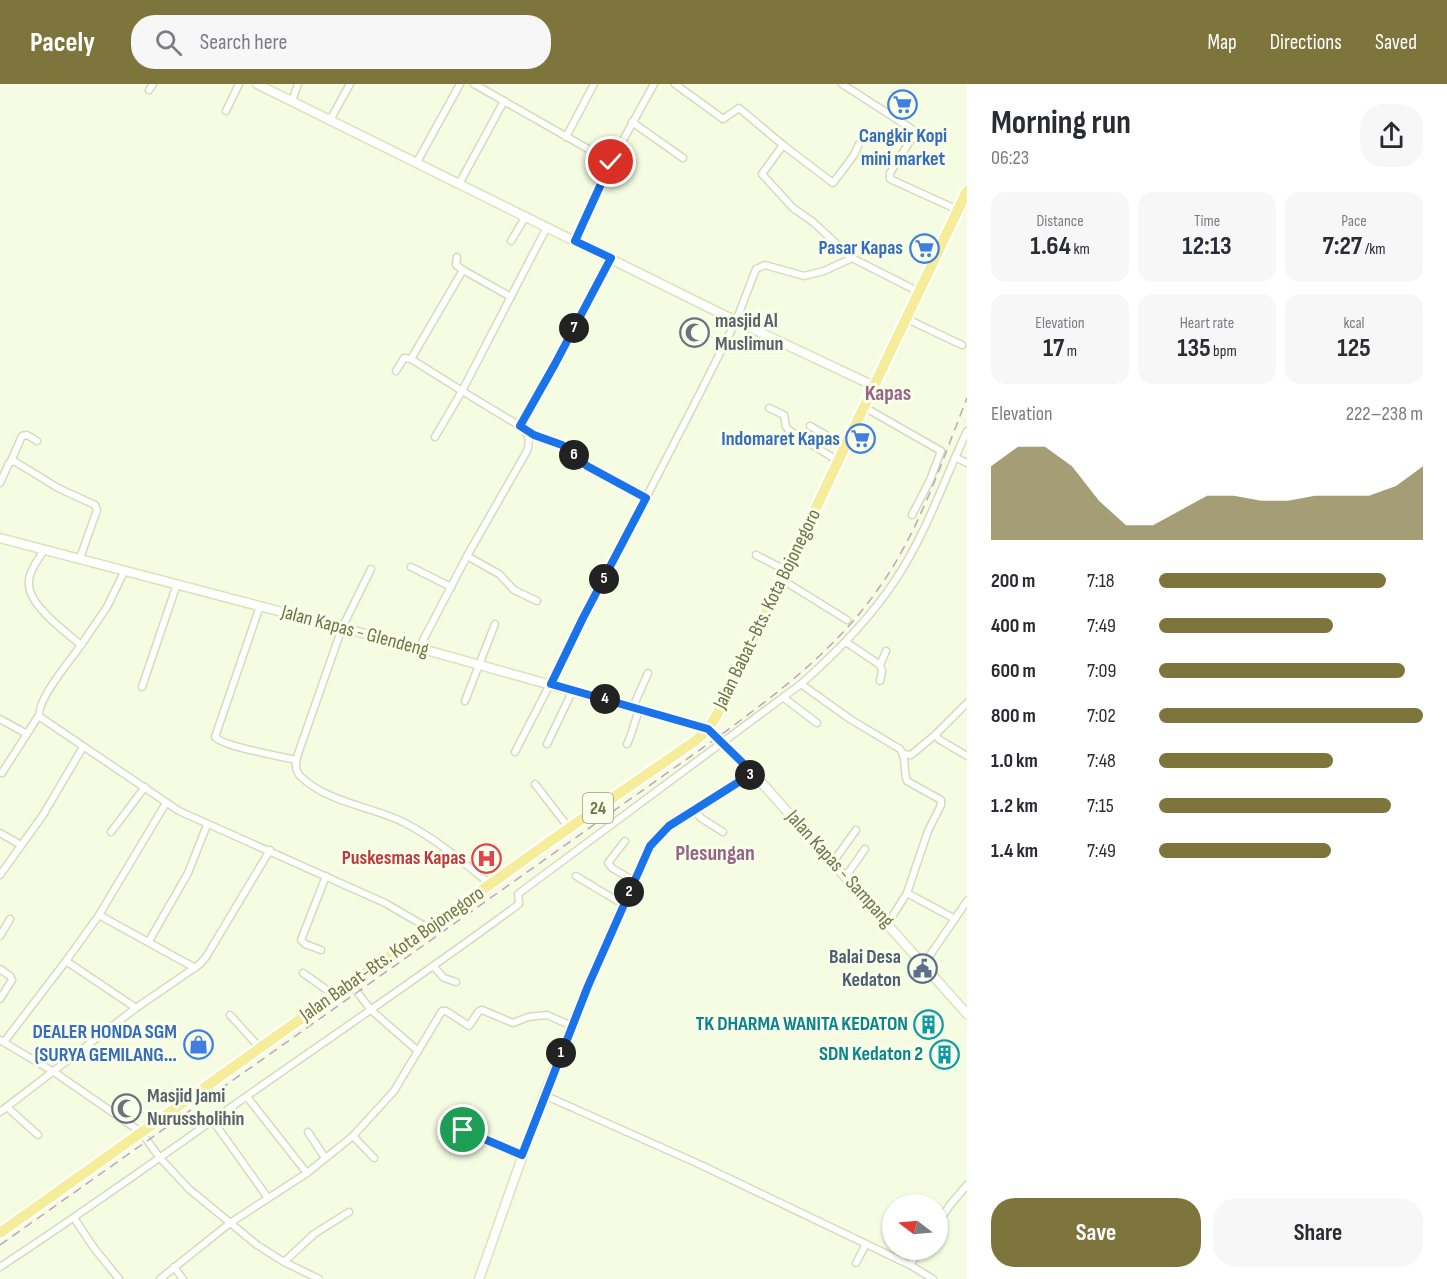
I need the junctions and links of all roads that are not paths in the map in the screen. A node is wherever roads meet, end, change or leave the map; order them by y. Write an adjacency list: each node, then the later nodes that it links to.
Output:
1 (239, 84): 13 (street)
2 (257, 84): 11 (street)
3 (298, 84): 11 (street)
4 (350, 84): 14 (street)
5 (460, 84): 20 (street)
6 (474, 84): 12 (street)
7 (594, 84): 16 (street)
8 (654, 84): 15 (street)
9 (675, 84): 18 (street)
10 (842, 84): 24 (street)
11 (292, 101): 14 (street)
12 (504, 101): 16 (street); 22 (street)
13 (226, 111)
14 (330, 120): 20 (street)
15 (632, 122): 19 (street); 21 (street)
16 (566, 137): 21 (street)
17 (859, 144): 18 (street)
18 (783, 145): 31 (street)
19 (683, 158)
20 (417, 162): 22 (street)
21 (611, 162): 28 (street)
22 (459, 184): 25 (street)
23 (967, 191): 24 (highway, Jalan Babat-Bts. Kota Bojonegoro / 24)
24 (958, 210): 33 (highway, Jalan Babat-Bts. Kota Bojonegoro / 24)
25 (526, 216): 26 (street); 27 (street)
26 (547, 227): 28 (street); 34 (street)
27 (511, 241)
28 (575, 241): 30 (street)
29 (457, 257): 32 (street)
30 (611, 258): 36 (street); 45 (street)
31 (852, 258): 33 (street); 36 (street)
32 (463, 270): 34 (street); 38 (street)
33 (919, 292): 35 (highway, Jalan Babat-Bts. Kota Bojonegoro / 24)
34 (511, 297): 41 (street)
35 (907, 319): 37 (street); 40 (highway, Jalan Babat-Bts. Kota Bojonegoro / 24)
36 (736, 321): 40 (street); 58 (street)
37 (962, 345)
38 (411, 358): 39 (street); 41 (street)
39 (396, 371)
40 (874, 386): 42 (highway, Jalan Babat-Bts. Kota Bojonegoro / 24)
41 (462, 391): 45 (street); 48 (street)
42 (864, 407): 51 (highway, Jalan Babat-Bts. Kota Bojonegoro / 24); 59 (street)
43 (769, 408): 54 (street)
44 (810, 426): 51 (street)
45 (522, 428): 47 (street); 50 (street)
46 (967, 431): 52 (street)
47 (534, 435): 50 (street); 58 (street)
48 (435, 437)
49 (37, 441): 55 (street)
50 (529, 445): 63 (street)
51 (845, 446): 54 (highway, Jalan Babat-Bts. Kota Bojonegoro / 24)
52 (955, 457): 56 (street); 76 (street)
53 (0, 460): 55 (street)
54 (838, 461): 68 (highway, Jalan Babat-Bts. Kota Bojonegoro / 24)
55 (9, 463): 57 (street); 64 (street)
56 (967, 463)
57 (0, 483)
58 (646, 498): 84 (street)
59 (912, 515)
60 (0, 538): 61 (street, Jalan Kapas - Glendeng)
61 (44, 550): 64 (street, Jalan Kapas - Glendeng); 77 (street)
62 (756, 555): 68 (street)
63 (466, 556): 70 (street); 71 (street)
64 (80, 558): 67 (street, Jalan Kapas - Glendeng)
65 (411, 567): 70 (street)
66 (371, 568): 75 (street)
67 (125, 570): 69 (street, Jalan Kapas - Glendeng); 77 (street)
68 (783, 574): 73 (street); 95 (highway, Jalan Babat-Bts. Kota Bojonegoro / 24)
69 (177, 584): 72 (street, Jalan Kapas - Glendeng); 86 (street)
70 (451, 587): 78 (street)
71 (537, 601)
72 (260, 606): 75 (street, Jalan Kapas - Glendeng); 105 (street)
73 (847, 620)
74 (495, 624): 80 (street)
75 (342, 628): 78 (street, Jalan Kapas - Glendeng); 105 (street)
76 (846, 642): 81 (street); 85 (street)
77 (81, 645): 92 (street)
78 (419, 648): 80 (street, Jalan Kapas - Glendeng)
79 (886, 651): 81 (street)
80 (479, 664): 84 (street, Jalan Kapas - Glendeng); 89 (street)
81 (880, 665): 83 (street)
82 (648, 673): 91 (street)
83 (880, 681)
84 (551, 684): 87 (street, Jalan Kapas - Glendeng); 102 (street)
85 (801, 684): 88 (street); 103 (street)
86 (141, 687)
87 (573, 690): 91 (street, Jalan Kapas - Glendeng); 99 (street)
88 (783, 698): 94 (street); 98 (street)
89 (465, 701)
90 (967, 703): 97 (street)
91 (637, 708): 95 (street, Jalan Kapas - Glendeng); 100 (street)
92 (39, 715): 96 (street); 101 (street)
93 (0, 718): 96 (street)
94 (817, 723)
95 (708, 729): 98 (street, Jalan Kapas - Sampang); 113 (highway, Jalan Babat-Bts. Kota Bojonegoro / 24)
96 (27, 734): 106 (street)
97 (935, 735): 103 (street); 104 (street)
98 (724, 742): 107 (street, Jalan Kapas - Sampang); 142 (street)
99 (547, 744)
100 (627, 744)
101 (83, 747): 109 (street); 119 (street)
102 (515, 752)
103 (903, 754): 129 (street)
104 (967, 756)
105 (296, 760): 128 (street)
106 (2, 773)
107 (753, 773): 111 (street); 122 (street, Jalan Kapas - Sampang)
108 (535, 784): 113 (street)
109 (145, 787): 110 (street); 115 (street)
110 (166, 803): 112 (street); 132 (street)
111 (695, 811): 116 (street); 127 (street)
112 (207, 825): 121 (street); 138 (street)
113 (569, 828): 128 (highway, Jalan Babat-Bts. Kota Bojonegoro / 24)
114 (856, 830): 122 (street)
115 (111, 832)
116 (723, 832)
117 (0, 833): 119 (street)
118 (625, 841): 127 (street)
119 (21, 845): 123 (street)
120 (865, 849): 126 (street)
121 (270, 850): 124 (street); 143 (street)
122 (833, 862): 126 (street, Jalan Kapas - Sampang)
123 (0, 874)
124 (326, 876): 136 (street); 139 (street)
125 (576, 876): 131 (street)
126 (846, 876): 135 (street, Jalan Kapas - Sampang)
127 (634, 881): 131 (street)
128 (490, 884): 136 (highway, Jalan Babat-Bts. Kota Bojonegoro / 24)
129 (907, 893): 134 (street); 135 (street)
130 (967, 901): 134 (street)
131 (624, 904): 154 (street)
132 (99, 915): 138 (street); 140 (street)
133 (10, 919): 137 (street)
134 (955, 919): 141 (street)
135 (888, 923): 141 (street, Jalan Kapas - Sampang)
136 (428, 928): 147 (highway, Jalan Babat-Bts. Kota Bojonegoro / 24)
137 (0, 936)
138 (149, 940): 143 (street)
139 (321, 950)
140 (66, 961): 150 (street); 155 (street)
141 (924, 964): 152 (street, Jalan Kapas - Sampang)
142 (434, 967): 146 (street); 151 (street)
143 (195, 968): 150 (street)
144 (0, 969): 149 (street)
145 (303, 973): 148 (street)
146 (456, 981)
147 (351, 984): 148 (highway, Jalan Babat-Bts. Kota Bojonegoro / 24); 151 (street)
148 (334, 995): 156 (highway, Jalan Babat-Bts. Kota Bojonegoro / 24)
149 (0, 999)
150 (136, 1008): 158 (street)
151 (371, 1010): 157 (street); 160 (street)
152 (967, 1014)
153 (230, 1015): 156 (street)
154 (572, 1026): 157 (street); 159 (street)
155 (2, 1041): 158 (street)
156 (260, 1048): 165 (highway, Jalan Babat-Bts. Kota Bojonegoro / 24)
157 (418, 1051): 168 (street)
158 (54, 1072): 161 (street); 165 (street)
159 (544, 1095): 169 (street); 181 (street)
160 (246, 1096): 163 (street); 173 (street)
161 (8, 1107): 162 (street); 167 (street)
162 (0, 1112)
163 (213, 1121): 170 (street); 175 (street)
164 (463, 1130): 169 (street)
165 (141, 1132): 170 (street); 180 (highway, Jalan Babat-Bts. Kota Bojonegoro / 24)
166 (308, 1132): 171 (street)
167 (38, 1135)
168 (353, 1136): 171 (street); 172 (street)
169 (522, 1155): 192 (street)
170 (160, 1158): 178 (street); 179 (street)
171 (325, 1158): 173 (street)
172 (374, 1158)
173 (307, 1173): 175 (street)
174 (967, 1185): 176 (street)
175 (268, 1198): 179 (street)
176 (948, 1208)
177 (349, 1212): 183 (street)
178 (74, 1218): 186 (street); 188 (street)
179 (230, 1223): 183 (street); 187 (street)
180 (0, 1233)
181 (866, 1244): 184 (street); 185 (street)
182 (913, 1260): 185 (street)
183 (284, 1262): 191 (street)
184 (856, 1263)
185 (910, 1265): 193 (street)
186 (0, 1267)
187 (174, 1267): 189 (street); 190 (street)
188 (119, 1279)
189 (160, 1279)
190 (183, 1279)
191 (319, 1279)
192 (479, 1279)
193 (933, 1279)

